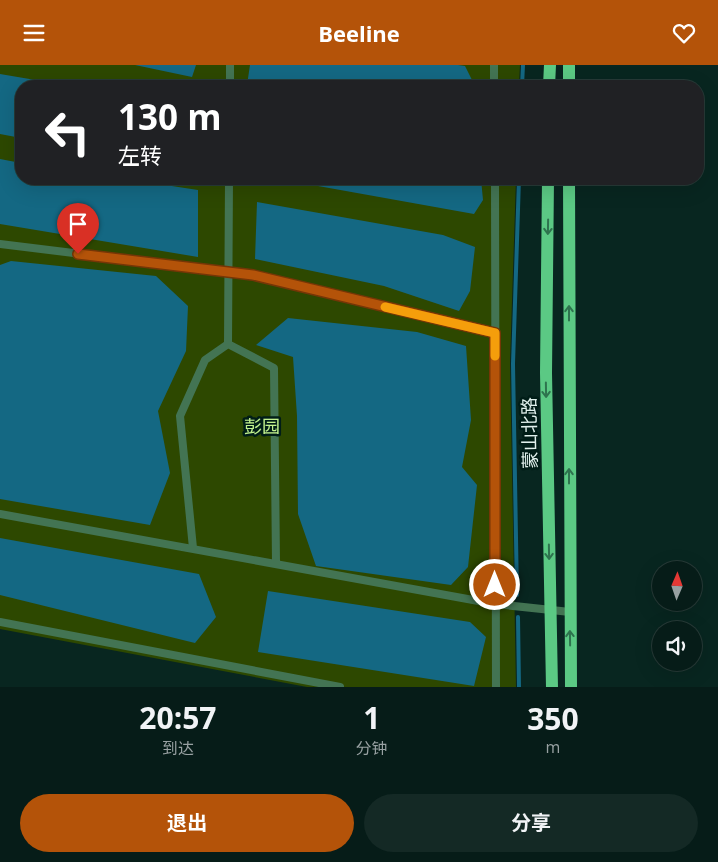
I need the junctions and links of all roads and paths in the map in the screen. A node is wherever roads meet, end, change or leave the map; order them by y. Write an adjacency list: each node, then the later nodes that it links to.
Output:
1 (230, 65): 5 (lane)
2 (494, 65): 6 (lane)
3 (550, 65): 7 (main road)
4 (569, 65): 8 (main road)
5 (230, 80)
6 (494, 80)
7 (550, 80)
8 (569, 80)
9 (229, 185): 15 (lane)
10 (495, 185): 14 (lane)
11 (548, 185): 20 (main road, 蒙山北路, one-way to 20)
12 (569, 185): 21 (main road, one-way to 12)
13 (0, 244): 14 (lane)
14 (495, 333): 19 (lane)
15 (228, 344): 17 (lane); 18 (lane)
16 (0, 514): 17 (lane)
17 (193, 548): 18 (lane)
18 (276, 563): 19 (lane)
19 (496, 604): 20 (lane); 24 (lane)
20 (550, 608): 21 (lane); 25 (main road, 蒙山北路)
21 (570, 612): 26 (main road, one-way to 21)
22 (0, 622): 23 (lane)
23 (340, 687)
24 (496, 687)
25 (552, 687)
26 (571, 687)

